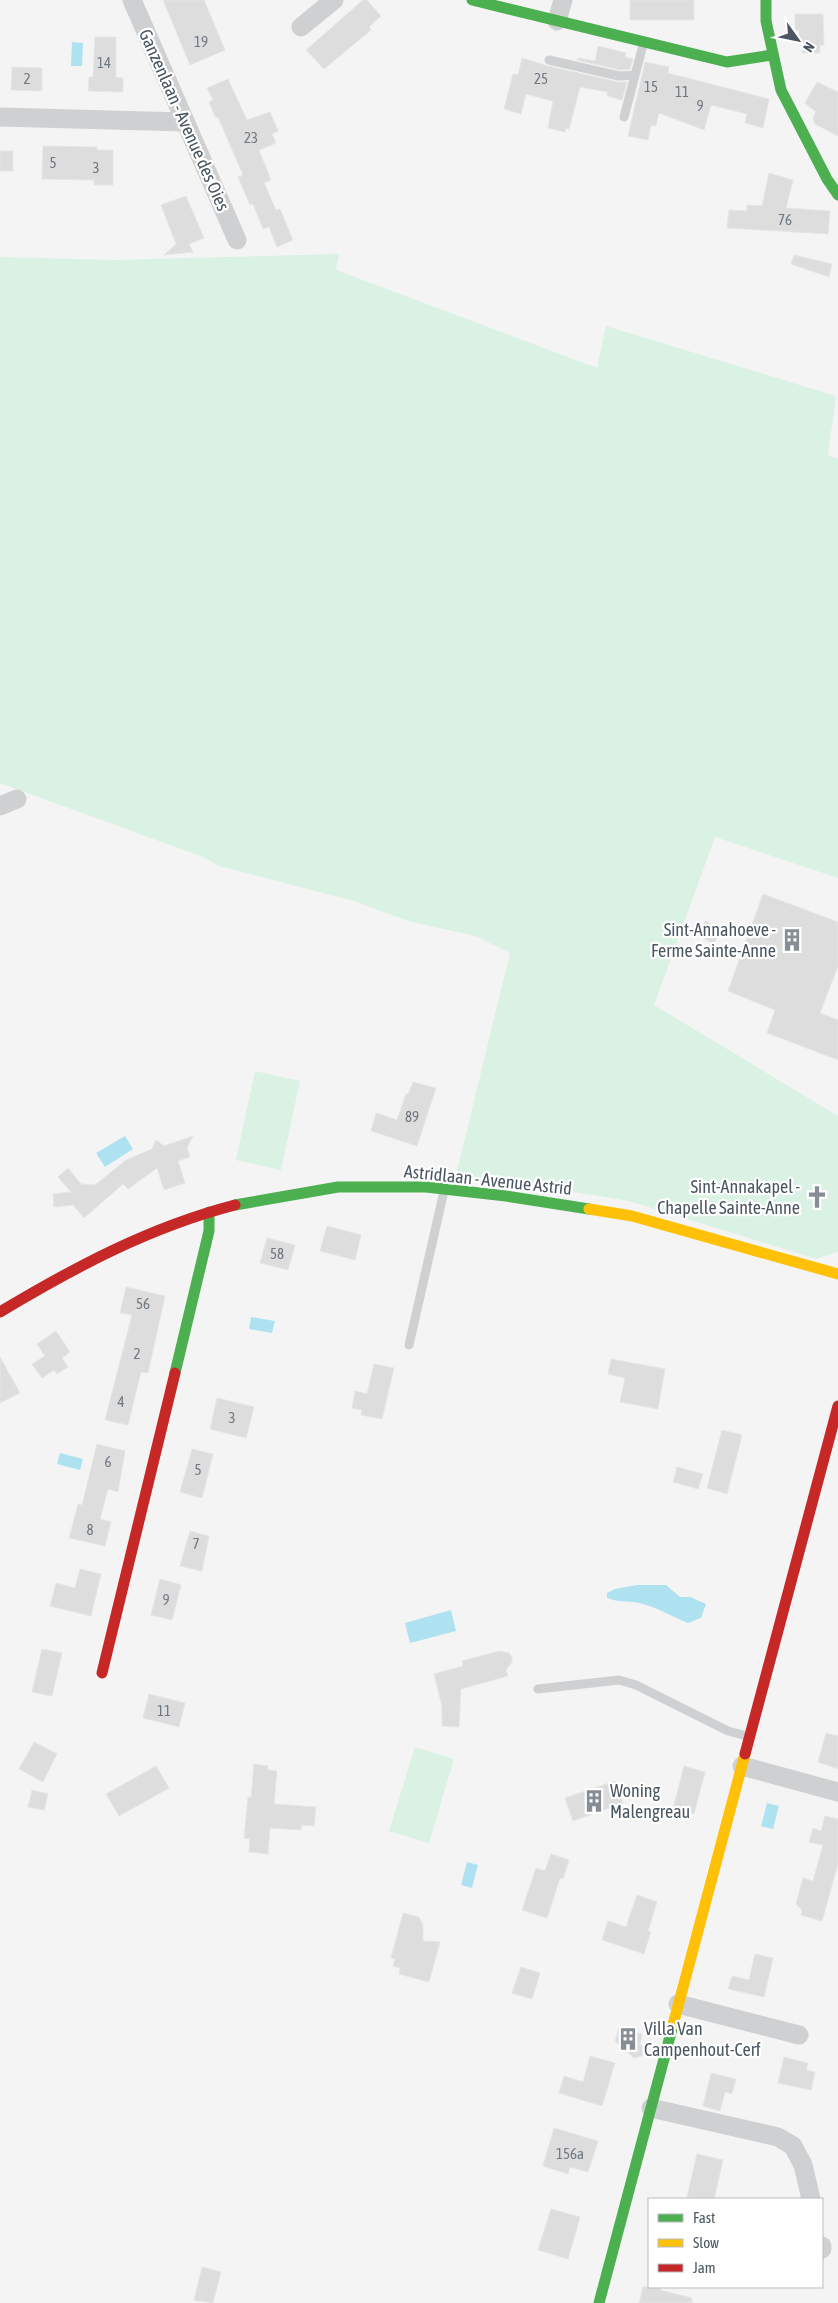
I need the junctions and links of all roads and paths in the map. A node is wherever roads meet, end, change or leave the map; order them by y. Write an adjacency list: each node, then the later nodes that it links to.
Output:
1 (132, 0): 14 (street, Ganzenlaan - Avenue des Oies)
2 (334, 0): 7 (street)
3 (472, 0): 6 (street)
4 (563, 0): 6 (street)
5 (766, 0): 9 (street)
6 (557, 21): 8 (street)
7 (300, 28)
8 (643, 42): 9 (street); 11 (lane)
9 (772, 55): 15 (street)
10 (549, 60): 11 (lane)
11 (635, 75): 13 (lane)
12 (0, 117): 14 (street)
13 (624, 117)
14 (184, 122): 17 (street, Ganzenlaan - Avenue des Oies)
15 (832, 175): 16 (street)
16 (838, 195)
17 (237, 240)
18 (444, 1189): 19 (street, Astridlaan - Avenue Astrid); 20 (street, Astridlaan - Avenue Astrid); 22 (lane)
19 (209, 1212): 21 (street, Astridlaan - Avenue Astrid); 24 (street)
20 (838, 1274)
21 (0, 1312)
22 (409, 1345)
23 (838, 1406): 26 (street)
24 (102, 1673)
25 (538, 1689): 26 (lane)
26 (750, 1736): 27 (street)
27 (742, 1766): 28 (street); 29 (street)
28 (838, 1792)
29 (678, 2004): 30 (street); 31 (street)
30 (800, 2035)
31 (651, 2108): 32 (street); 33 (street)
32 (811, 2198)
33 (599, 2303)

